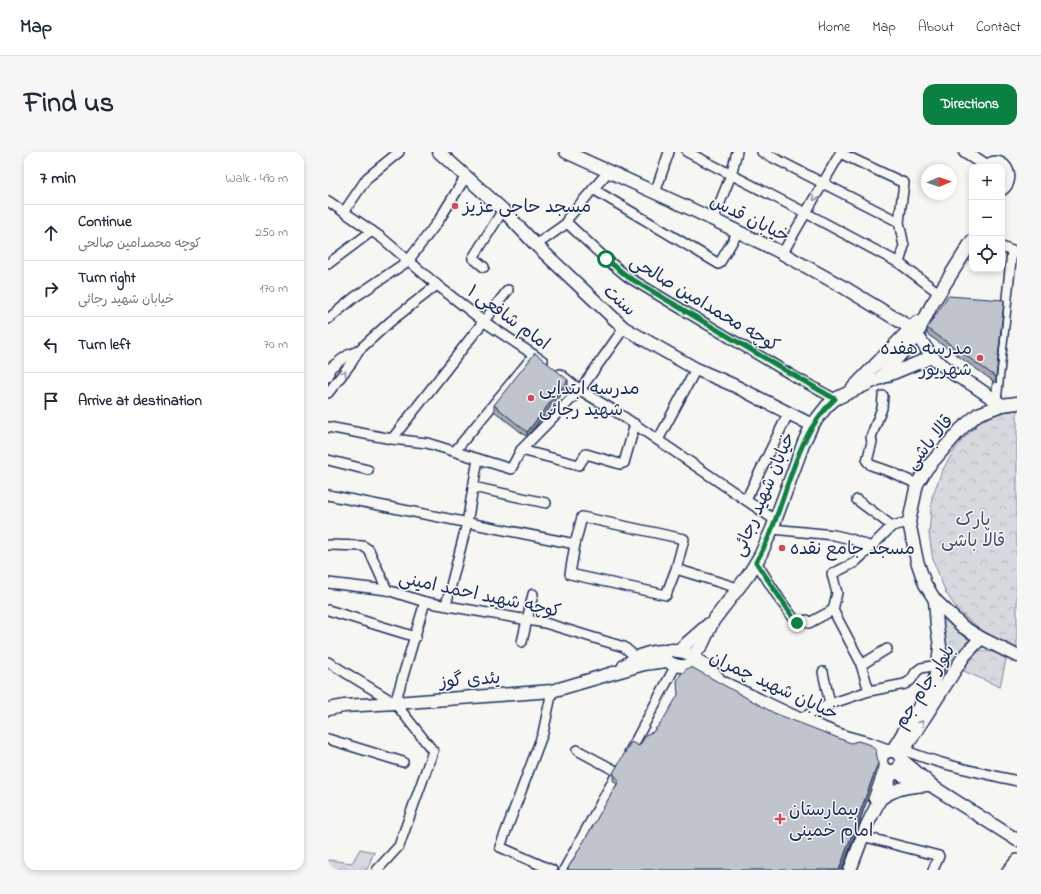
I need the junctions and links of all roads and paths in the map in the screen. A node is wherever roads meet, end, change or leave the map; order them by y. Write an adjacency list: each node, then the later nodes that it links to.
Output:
1 (399, 152): 23 (street)
2 (439, 152): 16 (main road, سنت)
3 (566, 152): 10 (main road, خیابان قدس)
4 (669, 152): 20 (street)
5 (687, 152): 15 (street)
6 (737, 152): 15 (street)
7 (762, 152): 17 (street)
8 (841, 152): 17 (street); 26 (street)
9 (965, 152): 12 (main road)
10 (587, 157): 14 (main road, خیابان قدس)
11 (1005, 157): 13 (main road); 18 (main road)
12 (984, 164)
13 (991, 164)
14 (608, 172): 19 (street); 20 (main road, خیابان قدس)
15 (732, 175): 24 (street); 25 (street)
16 (466, 176): 22 (main road, سنت); 34 (street)
17 (824, 183): 24 (street, one-way to 24); 26 (street)
18 (1010, 186)
19 (593, 189): 27 (street); 29 (street)
20 (655, 193): 25 (main road, خیابان قدس)
21 (328, 201): 23 (street, امام شافعی ۱)
22 (503, 210): 30 (main road, سنت); 37 (street)
23 (344, 212): 28 (street, امام شافعی ۱)
24 (806, 213): 33 (street); 36 (street)
25 (713, 220): 29 (main road, خیابان قدس)
26 (899, 222): 36 (street)
27 (567, 223): 30 (street); 57 (street, کوچه محمدامین صالحی)
28 (372, 231): 34 (street, امام شافعی ۱); 35 (street)
29 (738, 232): 33 (main road, خیابان قدس)
30 (536, 245): 43 (main road, سنت)
31 (969, 246): 40 (main road)
32 (1014, 252): 58 (street)
33 (782, 254): 44 (main road, خیابان قدس)
34 (408, 261): 38 (street, امام شافعی ۱); 41 (street)
35 (328, 264)
36 (899, 264): 40 (street)
37 (484, 268)
38 (437, 285): 42 (street, امام شافعی ۱); 45 (street)
39 (508, 290): 42 (street)
40 (940, 293): 44 (main road)
41 (328, 319)
42 (484, 321): 46 (street, امام شافعی ۱); 64 (street)
43 (624, 328): 49 (main road, سنت); 53 (street)
44 (914, 331): 47 (main road); 48 (main road, خیابان شهید رجائی); 52 (main road, خیابان شهید رجائی)
45 (358, 351): 50 (street); 54 (street, one-way to 45)
46 (534, 355): 53 (street, امام شافعی ۱); 67 (street)
47 (932, 357): 52 (main road); 58 (main road)
48 (871, 368): 52 (main road); 55 (main road, خیابان شهید رجائی)
49 (696, 369): 60 (main road, سنت); 65 (street)
50 (328, 372): 51 (street)
51 (328, 377)
52 (880, 378): 55 (main road, خیابان شهید رجائی)
53 (580, 390): 61 (street, امام شافعی ۱); 66 (street)
54 (328, 393)
55 (848, 393): 57 (main road, خیابان شهید رجائی)
56 (883, 396): 71 (street)
57 (835, 399): 62 (main road, خیابان شهید رجائی)
58 (999, 403): 59 (main road, قالا باشی); 71 (main road, قالا باشی)
59 (1017, 403)
60 (789, 412): 62 (main road, سنت); 74 (street)
61 (635, 424): 65 (street, امام شافعی ۱); 66 (street)
62 (812, 425): 79 (main road, خیابان شهید رجائی)
63 (328, 427): 64 (street)
64 (392, 439): 67 (street)
65 (658, 440): 74 (street, امام شافعی ۱)
66 (521, 450): 68 (street)
67 (455, 451): 68 (street)
68 (478, 459): 72 (street)
69 (328, 460): 70 (street)
70 (368, 470)
71 (917, 484): 77 (main road, قالا باشی)
72 (473, 487): 76 (street); 78 (street)
73 (329, 497): 78 (street)
74 (746, 500): 79 (street, امام شافعی ۱)
75 (857, 500): 80 (street)
76 (546, 502)
77 (909, 522): 80 (street); 90 (main road, قالا باشی)
78 (467, 523): 81 (street); 92 (street)
79 (774, 524): 83 (street); 84 (main road, خیابان شهید رجائی)
80 (892, 526): 83 (street)
81 (575, 544): 85 (street); 85 (street)
82 (328, 545): 88 (street)
83 (871, 547): 94 (street)
84 (756, 562): 87 (main road, خیابان شهید رجائی); 94 (street)
85 (676, 569): 87 (street)
86 (328, 583): 88 (street, کوچه شهید احمد امینی)
87 (738, 588): 102 (main road, خیابان شهید رجائی)
88 (387, 590): 91 (street, کوچه شهید احمد امینی)
89 (533, 594): 95 (street)
90 (935, 600): 97 (main road, قالا باشی); 105 (main road, بلوار جام جم)
91 (425, 602): 92 (street, کوچه شهید احمد امینی); 96 (street)
92 (446, 605): 95 (street, کوچه شهید احمد امینی)
93 (328, 610): 96 (street)
94 (833, 610): 104 (street)
95 (527, 620): 98 (street); 101 (street, کوچه شهید احمد امینی)
96 (416, 637): 110 (street)
97 (981, 638): 100 (main road, قالا باشی); 116 (main road, بلوار جام جم, one-way to 97)
98 (522, 642)
99 (887, 648): 104 (street)
100 (1017, 656)
101 (636, 658): 102 (main road); 107 (main road)
102 (680, 658): 107 (main road, یئدی گوز); 113 (main road, خیابان شهید چمران); 118 (street)
103 (328, 662): 110 (street)
104 (861, 665): 109 (street)
105 (938, 665): 109 (street); 116 (main road, بلوار جام جم)
106 (823, 672): 111 (street)
107 (613, 673): 108 (main road, یئدی گوز)
108 (552, 691): 110 (main road, یئدی گوز); 128 (street)
109 (869, 691): 111 (street)
110 (395, 703): 112 (main road, یئدی گوز); 127 (street)
111 (830, 704): 113 (street)
112 (328, 709)
113 (799, 719): 116 (main road, خیابان شهید چمران)
114 (328, 739): 117 (street)
115 (577, 750): 118 (street)
116 (893, 760): 119 (street, خیابان شهید چمران); 120 (main road); 121 (main road); 123 (main road)
117 (403, 762)
118 (618, 772): 129 (street)
119 (1017, 781)
120 (932, 787): 121 (main road); 122 (main road)
121 (880, 800): 123 (main road)
122 (998, 827): 124 (main road); 125 (main road)
123 (864, 830): 130 (main road); 131 (street)
124 (1017, 832)
125 (1017, 840)
126 (1017, 859): 132 (street)
127 (377, 870)
128 (552, 870)
129 (564, 870)
130 (850, 870)
131 (934, 870)
132 (1007, 870)

